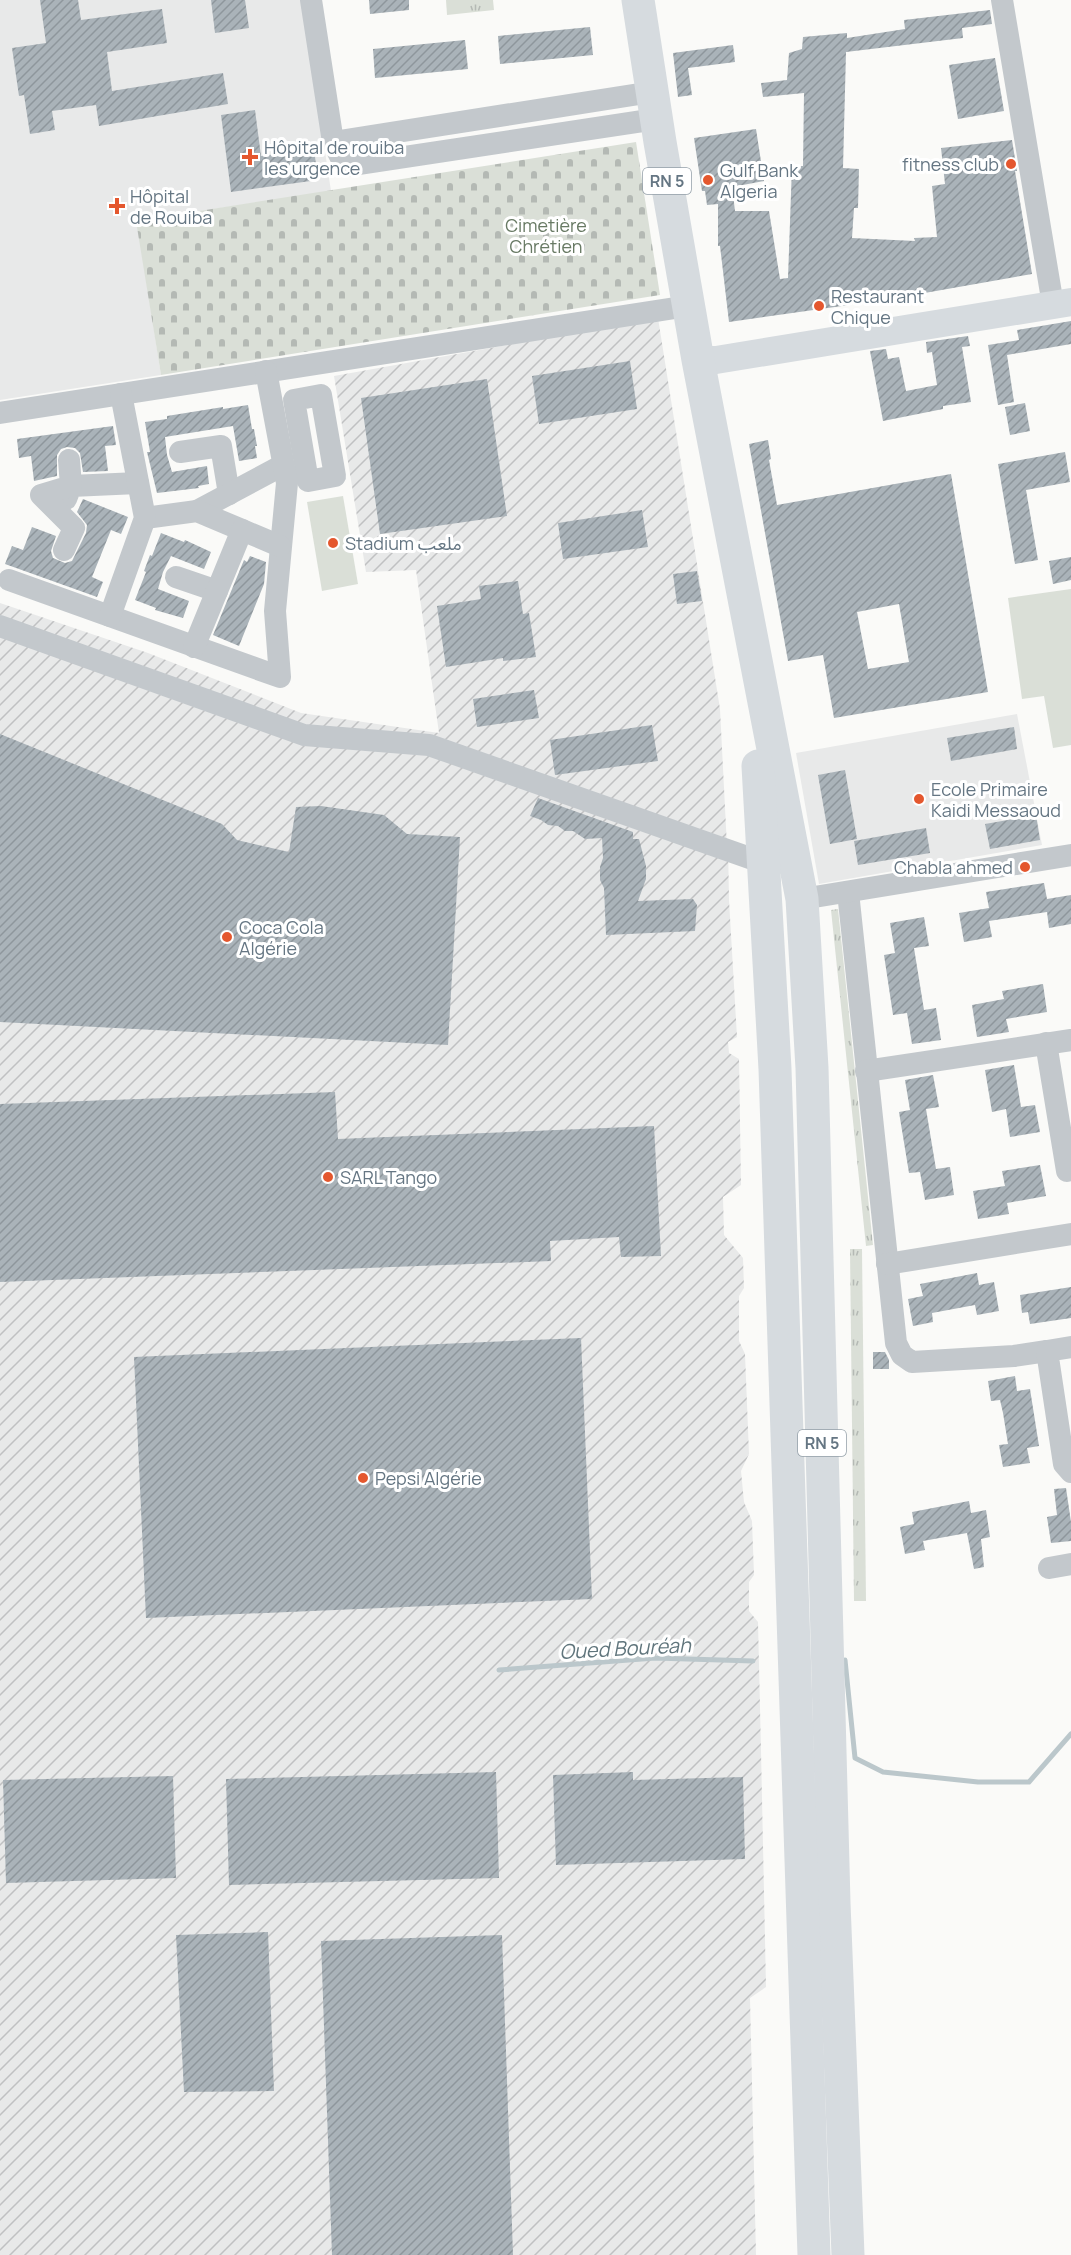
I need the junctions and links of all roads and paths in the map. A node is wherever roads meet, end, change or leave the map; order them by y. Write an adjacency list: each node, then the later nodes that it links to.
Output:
1 (311, 0): 5 (street)
2 (638, 0): 4 (highway, RN 5)
3 (1002, 0): 6 (street)
4 (654, 105): 5 (street); 5 (street); 7 (highway, RN 5)
5 (333, 142)
6 (1062, 304): 8 (main road)
7 (688, 306): 8 (highway, RN 5); 9 (street)
8 (698, 360): 31 (highway, RN 5)
9 (266, 371): 10 (street); 13 (street)
10 (121, 394): 11 (street); 16 (street)
11 (0, 413)
12 (328, 436): 13 (street); 13 (street); 13 (street)
13 (288, 451): 18 (street); 22 (street)
14 (180, 452): 18 (street)
15 (69, 460): 17 (street)
16 (138, 483): 17 (street); 20 (street)
17 (71, 486): 23 (street)
18 (229, 494): 19 (street)
19 (197, 511): 20 (street); 21 (street)
20 (145, 518): 27 (street)
21 (242, 530): 22 (street); 26 (street)
22 (280, 546): 29 (street)
23 (63, 550)
24 (176, 577): 26 (street)
25 (9, 580): 27 (street)
26 (217, 591): 29 (street)
27 (110, 616): 29 (street)
28 (0, 626): 31 (street)
29 (194, 647)
30 (1071, 855): 32 (street)
31 (779, 864): 33 (highway, RN 5); 37 (highway, RN 5)
32 (848, 892): 33 (street); 38 (street)
33 (802, 899): 36 (highway, RN 5)
34 (1071, 1040): 35 (street)
35 (1046, 1043): 38 (street); 39 (street)
36 (812, 1068): 37 (highway); 48 (highway, RN 5)
37 (774, 1069): 47 (highway, RN 5)
38 (866, 1071): 41 (street)
39 (1067, 1171)
40 (1071, 1234): 41 (street)
41 (887, 1264): 43 (street)
42 (1071, 1347): 43 (street)
43 (1047, 1351): 44 (street)
44 (1071, 1472)
45 (1071, 1564): 46 (street)
46 (1049, 1568)
47 (814, 2255)
48 (848, 2255)

